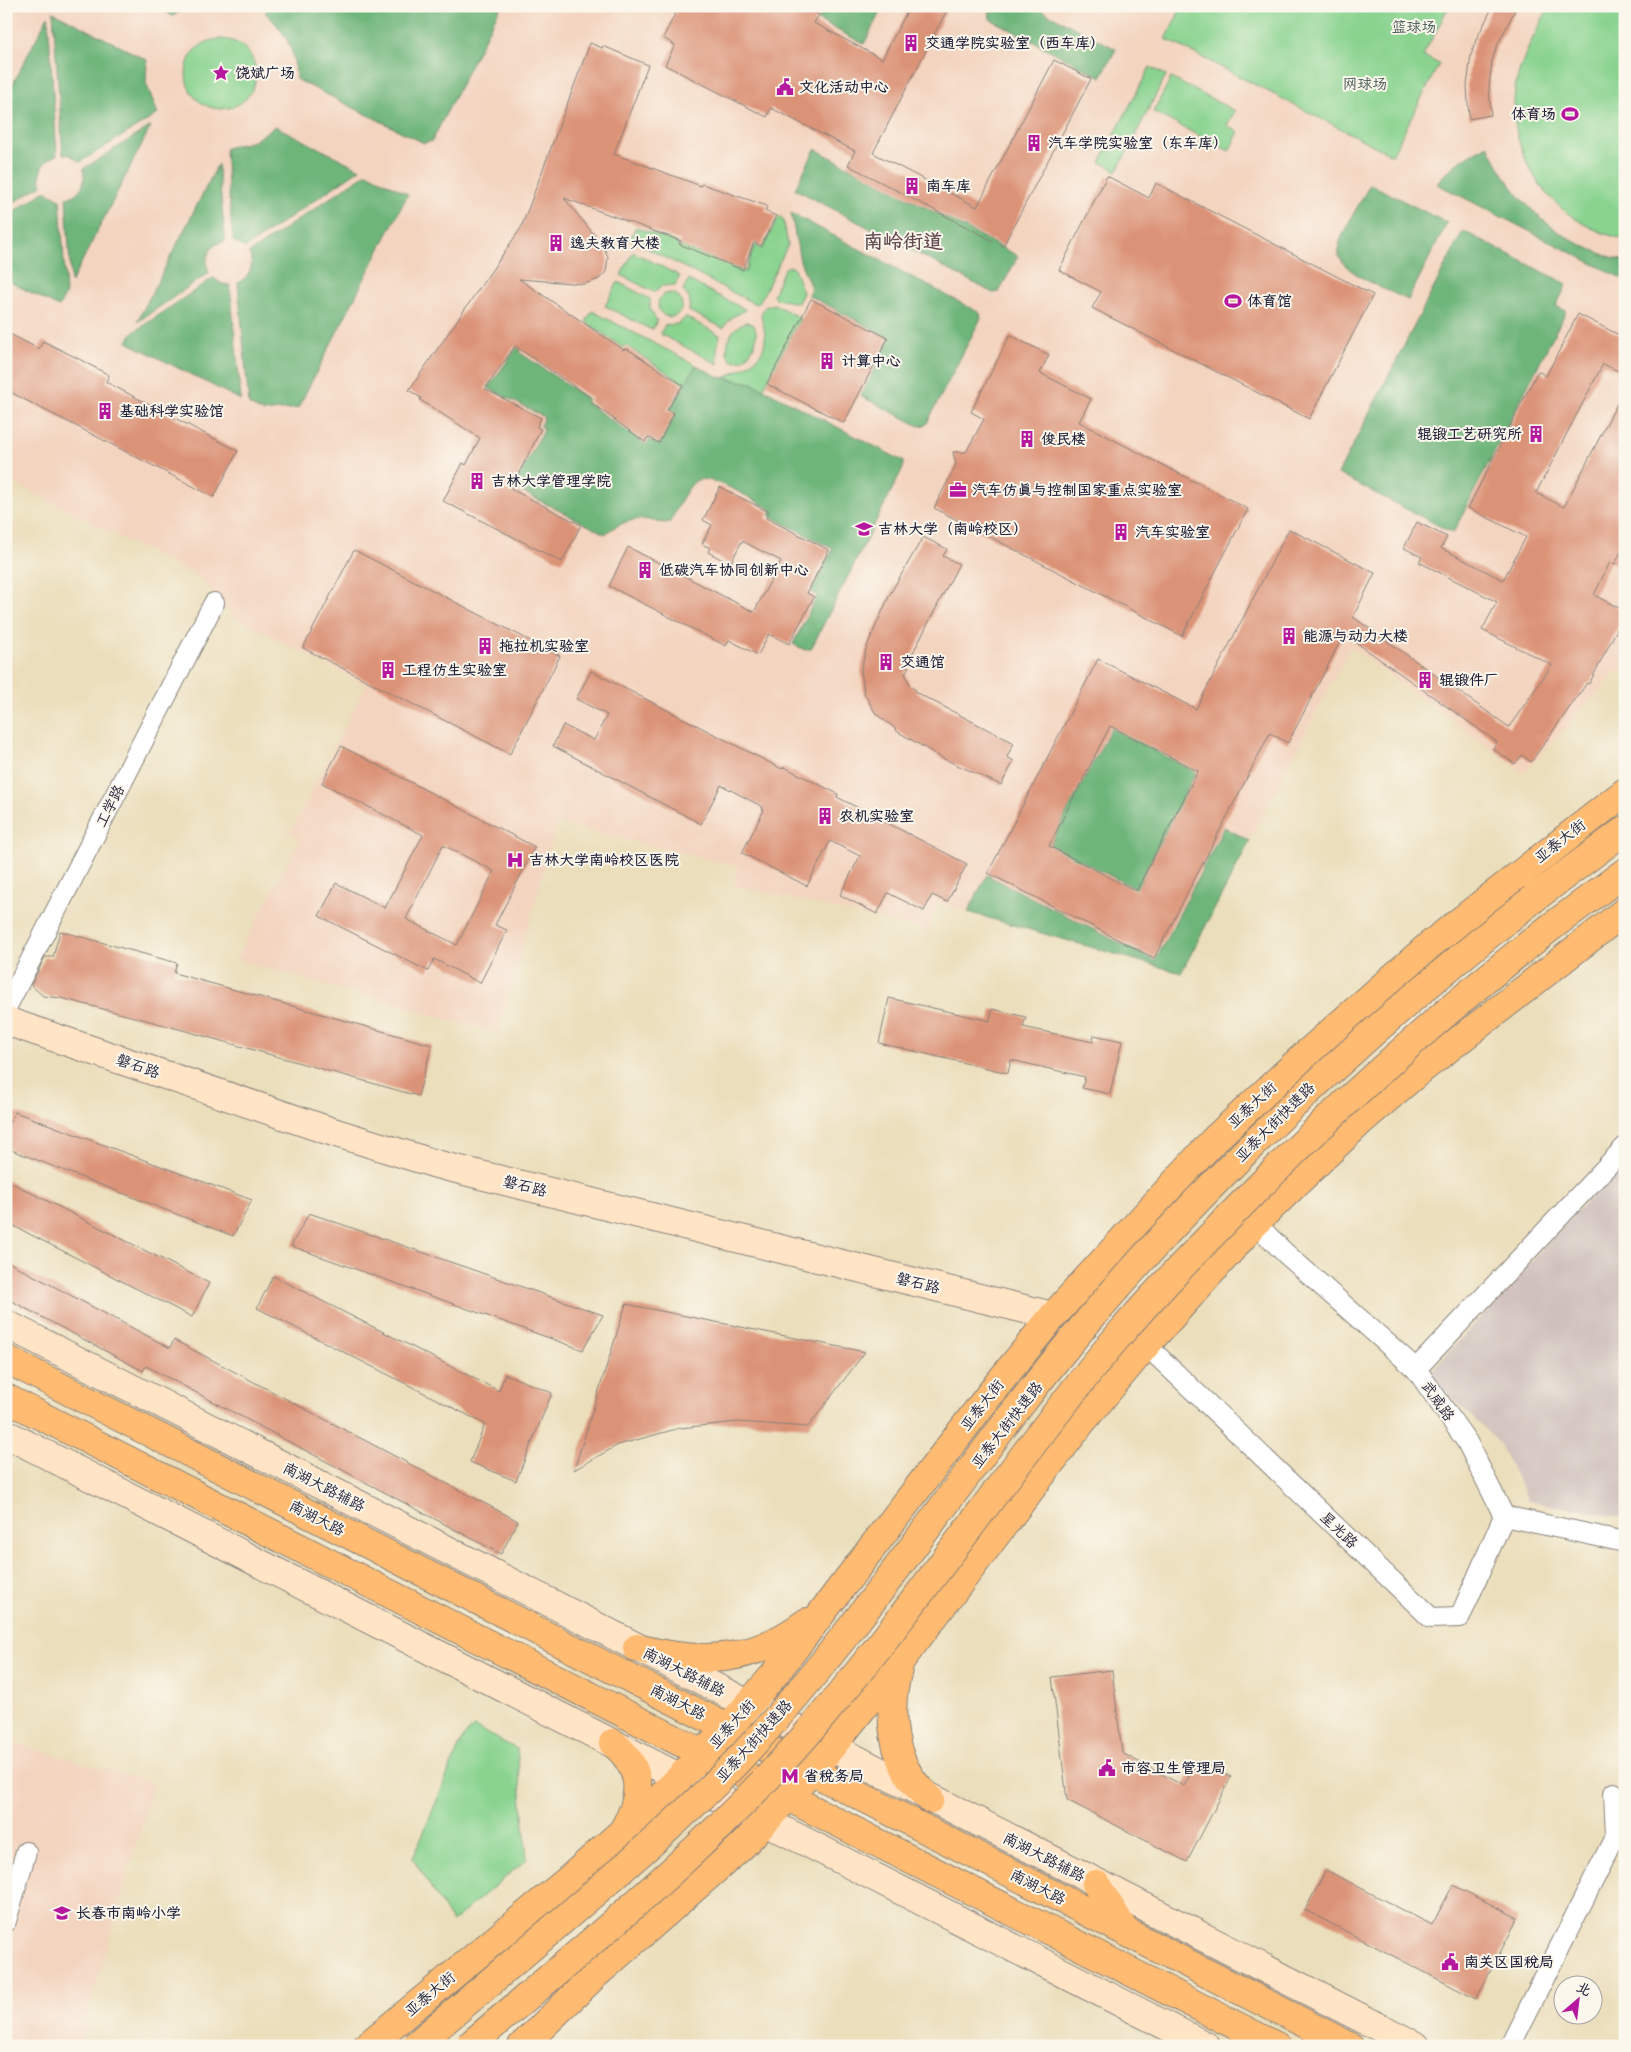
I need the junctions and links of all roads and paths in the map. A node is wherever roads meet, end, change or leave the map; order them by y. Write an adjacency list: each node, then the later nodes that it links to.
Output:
1 (214, 603): 6 (street, 工学路)
2 (1625, 792): 10 (main road, 亚泰大街)
3 (1625, 830): 39 (main road, 亚泰大街快速路, bridge)
4 (1625, 872): 40 (main road, bridge)
5 (1625, 911): 9 (main road)
6 (6, 1008)
7 (6, 1021): 10 (street, 磐石路)
8 (1625, 1147): 14 (street)
9 (1255, 1223): 12 (main road); 14 (street, 武威路)
10 (1053, 1316): 19 (main road, 亚泰大街)
11 (6, 1324): 20 (street, 南湖大路辅路)
12 (1146, 1345): 17 (street, 星光路); 21 (main road)
13 (6, 1359): 23 (main road, 南湖大路)
14 (1416, 1369): 17 (street, 武威路)
15 (6, 1398): 26 (main road)
16 (6, 1434): 24 (street)
17 (1504, 1516): 18 (street)
18 (1625, 1542)
19 (828, 1606): 20 (main road); 22 (main road, 亚泰大街)
20 (637, 1648): 22 (street, 南湖大路辅路)
21 (901, 1660): 25 (main road); 31 (main road)
22 (749, 1705): 23 (main road, 亚泰大街); 25 (street, 南湖大路辅路)
23 (728, 1728): 26 (main road, 亚泰大街); 27 (main road, 南湖大路)
24 (613, 1743): 28 (street); 33 (main road)
25 (831, 1748): 27 (main road); 31 (street, 南湖大路辅路)
26 (704, 1754): 28 (main road, 亚泰大街); 30 (main road)
27 (812, 1771): 30 (main road); 37 (main road, 南湖大路)
28 (682, 1778): 32 (street); 33 (main road, 亚泰大街)
29 (1614, 1793): 46 (street)
30 (788, 1797): 32 (main road); 43 (main road)
31 (930, 1799): 35 (street, 南湖大路辅路)
32 (766, 1821): 41 (main road); 42 (street)
33 (621, 1833): 38 (main road, 亚泰大街)
34 (26, 1852): 36 (street)
35 (1096, 1884): 37 (main road); 45 (street, 南湖大路辅路)
36 (6, 1921)
37 (1125, 1931): 44 (main road, 南湖大路)
38 (367, 2046)
39 (415, 2046)
40 (469, 2046)
41 (522, 2046)
42 (1206, 2046)
43 (1276, 2046)
44 (1349, 2046)
45 (1416, 2046)
46 (1510, 2046)

